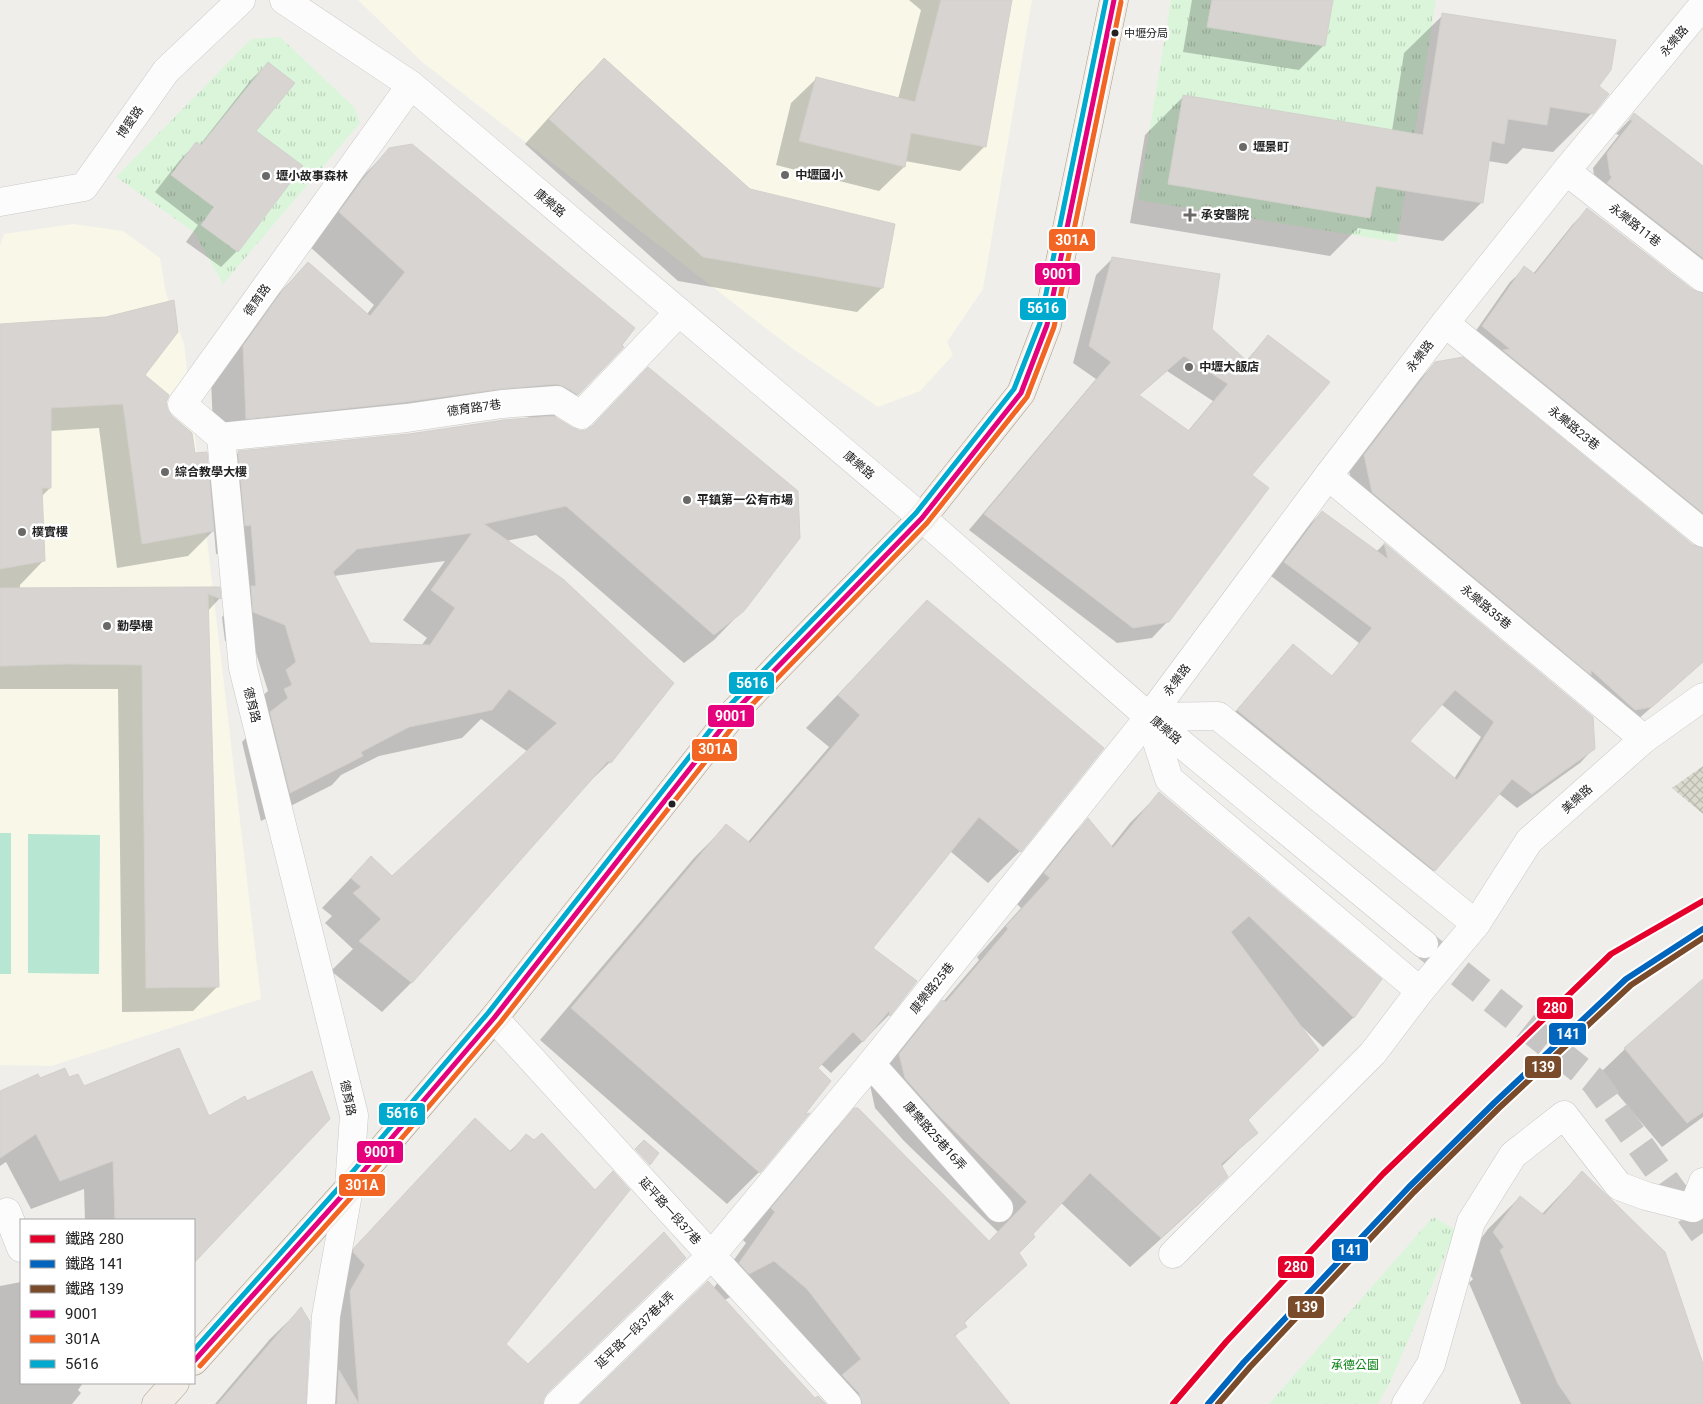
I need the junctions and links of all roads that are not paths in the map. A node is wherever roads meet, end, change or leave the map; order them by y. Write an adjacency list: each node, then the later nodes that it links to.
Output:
1 (240, 0): 7 (street, 博愛路)
2 (284, 0): 5 (street, 康樂路)
3 (1114, 0): 13 (main road)
4 (1703, 5): 6 (street, 永樂路)
5 (411, 85): 9 (street, 康樂路); 11 (street, 德育路)
6 (1566, 171): 8 (street, 永樂路11巷); 10 (street, 永樂路)
7 (0, 202)
8 (1703, 278)
9 (679, 312): 11 (street, 德育路7巷); 13 (street, 康樂路)
10 (1445, 323): 12 (street, 永樂路); 14 (street, 永樂路23巷)
11 (222, 437): 24 (street, 德育路)
12 (1328, 476): 16 (street, 永樂路); 17 (street, 永樂路35巷)
13 (922, 518): 16 (street, 康樂路); 21 (main road)
14 (1703, 533)
15 (1703, 697): 17 (street, 美樂路)
16 (1149, 717): 18 (street); 19 (street, 康樂路); 20 (street); 22 (street, 康樂路25巷)
17 (1644, 739): 18 (street, 美樂路)
18 (1476, 924): 20 (street, 美樂路)
19 (1424, 944)
20 (1420, 991): 29 (street, 美樂路)
21 (494, 1018): 24 (main road); 30 (street, 延平路一段37巷)
22 (872, 1064): 25 (street, 康樂路25巷16弄); 30 (street, 康樂路25巷)
23 (1703, 1182): 27 (street)
24 (349, 1188): 31 (main road); 33 (street, 德育路)
25 (999, 1208)
26 (7, 1212): 28 (street)
27 (1698, 1216): 35 (street)
28 (20, 1245)
29 (1173, 1254)
30 (711, 1256): 32 (street, 延平路一段37巷); 34 (street, 延平路一段37巷4弄)
31 (195, 1360)
32 (843, 1403)
33 (321, 1404)
34 (558, 1404)
35 (1406, 1404)

